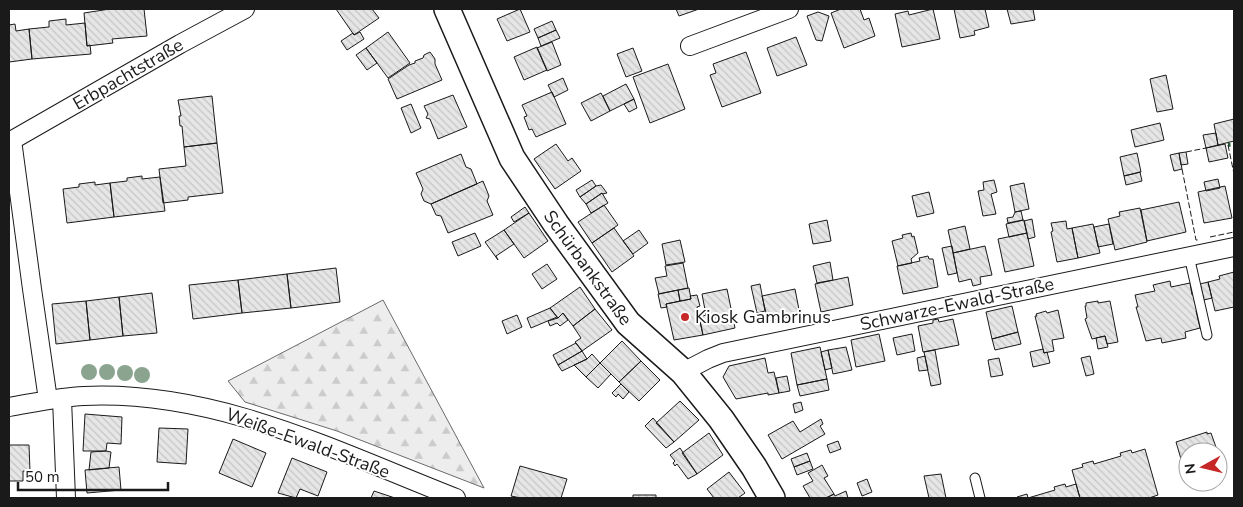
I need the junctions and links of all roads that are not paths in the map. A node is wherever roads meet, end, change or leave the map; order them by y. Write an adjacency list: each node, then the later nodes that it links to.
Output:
1 (245, 9): 5 (street, Erbpachtstraße)
2 (447, 9): 9 (street, Schürbankstraße)
3 (790, 9): 4 (street)
4 (690, 46)
5 (11, 141): 10 (street, Erbpachtstraße)
6 (1234, 247): 7 (street, Schwarze-Ewald-Straße)
7 (1189, 256): 8 (lane); 9 (street, Schwarze-Ewald-Straße)
8 (1207, 335)
9 (683, 372): 15 (street, Schürbankstraße)
10 (55, 400): 11 (street, Weiße-Ewald-Straße); 13 (street, Erbpachtstraße); 14 (street, Weiße-Ewald-Straße)
11 (9, 407)
12 (975, 478): 16 (lane)
13 (66, 498)
14 (456, 498)
15 (772, 498)
16 (980, 498)

